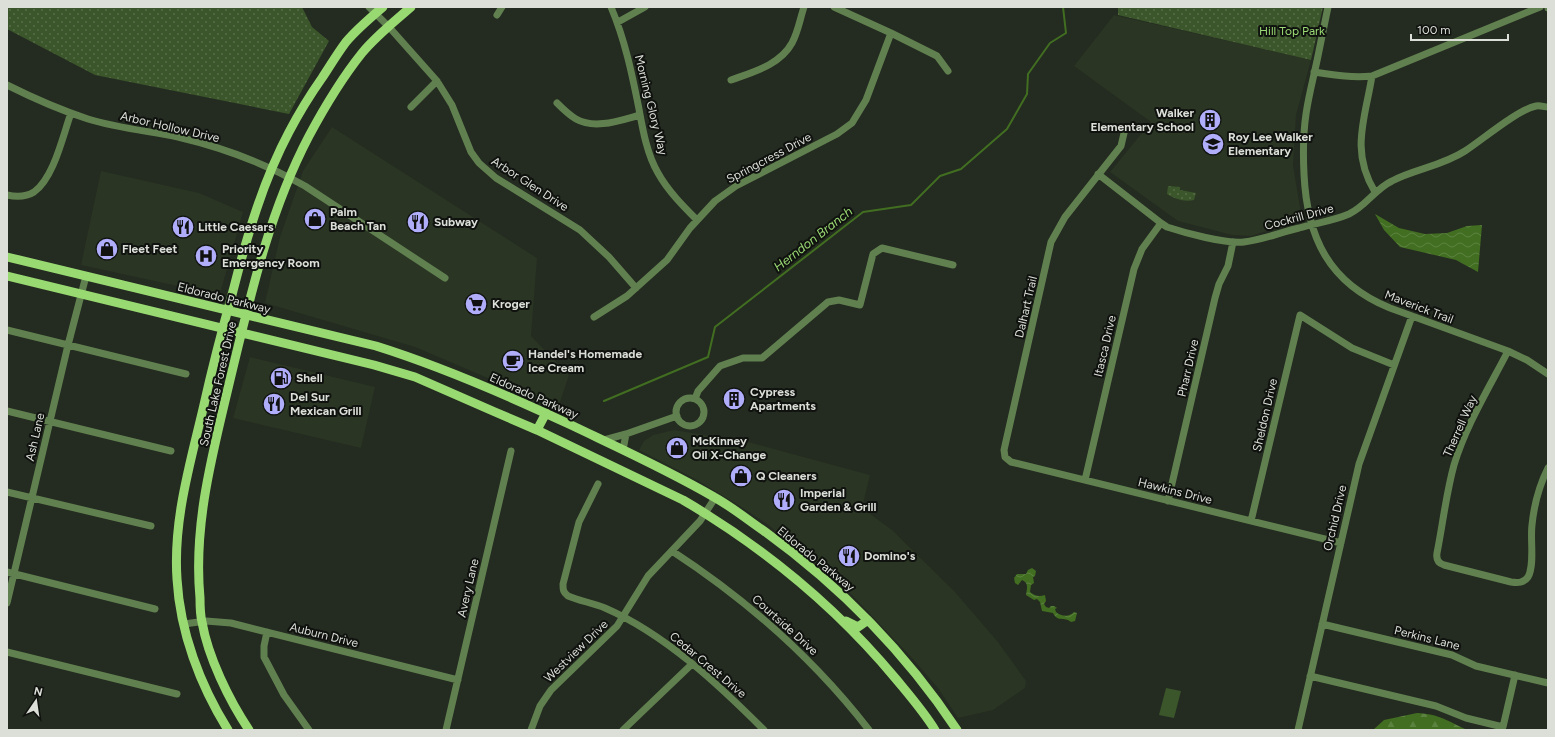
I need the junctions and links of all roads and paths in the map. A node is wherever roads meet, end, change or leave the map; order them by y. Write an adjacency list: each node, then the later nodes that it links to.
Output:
1 (383, 7): 10 (main road, South Lake Forest Drive)
2 (411, 7): 13 (main road, South Lake Forest Drive)
3 (502, 7): 11 (street)
4 (611, 7): 12 (street, Morning Glory Way)
5 (645, 7): 12 (street)
6 (804, 7): 18 (street)
7 (834, 7): 14 (street)
8 (1328, 7): 16 (street, Maverick Trail)
9 (1540, 7): 17 (street)
10 (372, 10): 13 (street, Arbor Glen Drive); 27 (main road, South Lake Forest Drive)
11 (496, 15)
12 (618, 22): 25 (street, Morning Glory Way)
13 (389, 27): 19 (street, Arbor Glen Drive); 29 (main road, South Lake Forest Drive)
14 (891, 33): 15 (street); 32 (street, Springcress Drive)
15 (948, 71)
16 (1314, 72): 17 (street); 34 (street, Maverick Trail)
17 (1372, 76): 30 (street)
18 (731, 80)
19 (436, 81): 22 (street); 41 (street, Arbor Glen Drive)
20 (7, 85): 24 (street, Arbor Hollow Drive)
21 (557, 103): 25 (street)
22 (411, 107)
23 (1548, 107): 30 (street, Cockrill Drive)
24 (71, 113): 27 (street, Arbor Hollow Drive); 31 (street)
25 (640, 115): 32 (street, Morning Glory Way)
26 (1125, 129): 28 (street)
27 (272, 170): 29 (street, Arbor Hollow Drive); 43 (main road, South Lake Forest Drive)
28 (1098, 174): 33 (street, Cockrill Drive); 68 (street, Dalhart Trail)
29 (289, 177): 40 (street, Arbor Hollow Drive); 44 (main road, South Lake Forest Drive)
30 (1375, 192): 34 (street, Cockrill Drive)
31 (7, 195)
32 (697, 220): 41 (street, Springcress Drive)
33 (1160, 223): 35 (street, Cockrill Drive); 70 (street, Itasca Drive)
34 (1311, 225): 35 (street, Cockrill Drive); 45 (street, Maverick Trail)
35 (1233, 242): 75 (street, Pharr Drive)
36 (7, 257): 39 (main road, Eldorado Parkway)
37 (953, 265): 57 (street)
38 (7, 276): 42 (main road)
39 (86, 276): 42 (street, Ash Lane); 43 (main road, Eldorado Parkway)
40 (445, 278)
41 (636, 288): 46 (street, Springcress Drive)
42 (81, 295): 47 (main road); 50 (street, Ash Lane)
43 (227, 311): 44 (main road, Eldorado Parkway); 47 (main road, South Lake Forest Drive)
44 (246, 316): 49 (main road, South Lake Forest Drive); 52 (main road, Eldorado Parkway)
45 (1412, 316): 51 (street, Maverick Trail); 53 (street, Orchid Drive)
46 (594, 317)
47 (222, 329): 49 (main road); 88 (main road, South Lake Forest Drive)
48 (7, 330): 50 (street)
49 (242, 334): 56 (main road); 87 (main road, South Lake Forest Drive)
50 (68, 345): 54 (street); 61 (street, Ash Lane)
51 (1508, 351): 55 (street, Maverick Trail); 69 (street, Therrell Way)
52 (422, 360): 56 (main road); 59 (main road, Eldorado Parkway)
53 (1394, 365): 77 (street, Sheldon Drive); 79 (street, Orchid Drive)
54 (186, 374)
55 (1548, 374)
56 (415, 377): 62 (main road)
57 (695, 399): 60 (street); 60 (street)
58 (7, 411): 61 (street)
59 (546, 413): 62 (main road); 64 (main road, Eldorado Parkway)
60 (677, 416): 63 (street)
61 (50, 422): 66 (street); 73 (street, Ash Lane)
62 (537, 430): 76 (main road)
63 (626, 434): 64 (street); 65 (street)
64 (604, 440): 65 (main road, Eldorado Parkway)
65 (623, 450): 74 (main road, Eldorado Parkway)
66 (170, 451)
67 (511, 451): 95 (street, Avery Lane)
68 (1005, 457): 70 (street, Hawkins Drive)
69 (1548, 468)
70 (1085, 480): 75 (street, Hawkins Drive)
71 (598, 484): 85 (street, Cedar Crest Drive)
72 (7, 492): 73 (street)
73 (32, 498): 78 (street); 81 (street, Ash Lane)
74 (715, 498): 76 (street, Westview Drive); 86 (main road, Eldorado Parkway)
75 (1168, 501): 77 (street, Hawkins Drive)
76 (705, 513): 80 (street, Westview Drive); 82 (main road)
77 (1251, 521): 79 (street, Hawkins Drive)
78 (151, 526)
79 (1341, 543): 89 (street, Orchid Drive)
80 (672, 551): 85 (street, Westview Drive); 105 (street, Courtside Drive)
81 (10, 573): 83 (street, Ash Lane); 84 (street)
82 (820, 601): 86 (main road); 106 (main road)
83 (7, 603)
84 (155, 608)
85 (623, 617): 92 (street, Cedar Crest Drive); 102 (street, Westview Drive)
86 (868, 620): 107 (main road, Eldorado Parkway)
87 (202, 622): 88 (street, Auburn Drive); 90 (street, Auburn Drive); 99 (main road, South Lake Forest Drive)
88 (184, 624): 98 (main road, South Lake Forest Drive)
89 (1322, 624): 93 (street, Perkins Lane); 94 (street, Orchid Drive)
90 (267, 632): 95 (street, Auburn Drive); 100 (street)
91 (7, 652): 97 (street)
92 (692, 664): 103 (street); 104 (street, Cedar Crest Drive)
93 (1515, 675): 94 (street); 96 (street, Perkins Lane)
94 (1310, 676): 108 (street, Orchid Drive)
95 (458, 680): 101 (street, Avery Lane)
96 (1548, 683)
97 (177, 694)
98 (228, 730)
99 (249, 730)
100 (309, 730)
101 (446, 730)
102 (531, 730)
103 (622, 730)
104 (764, 730)
105 (869, 730)
106 (935, 730)
107 (957, 730)
108 (1298, 730)

